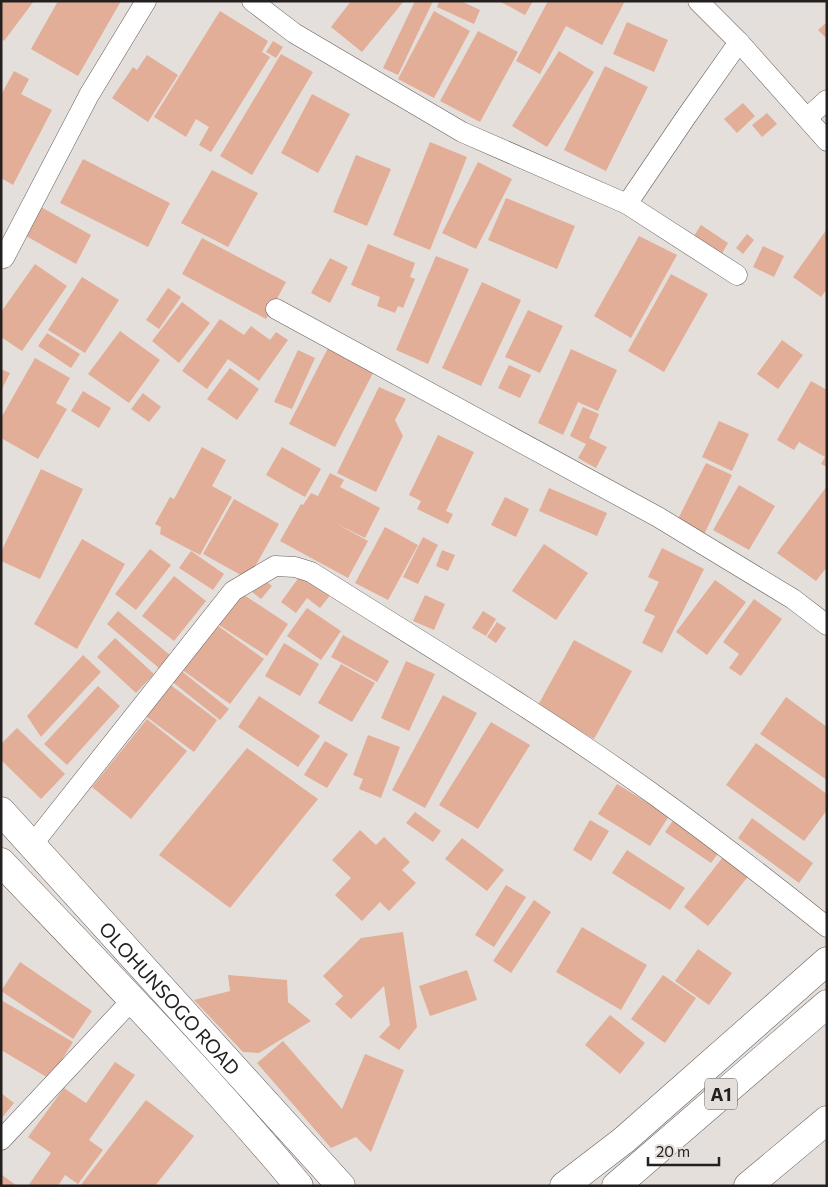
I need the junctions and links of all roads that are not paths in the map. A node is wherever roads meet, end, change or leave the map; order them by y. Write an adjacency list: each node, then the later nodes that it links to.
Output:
1 (146, 1): 9 (street)
2 (252, 1): 8 (street)
3 (698, 1): 4 (street)
4 (739, 42): 6 (street); 8 (street)
5 (827, 100): 6 (street)
6 (807, 118): 7 (street)
7 (827, 141)
8 (627, 204): 10 (street)
9 (4, 258)
10 (737, 274)
11 (276, 309): 12 (street)
12 (827, 625)
13 (1, 811): 14 (main road, OLOHUNSOGO ROAD)
14 (32, 845): 16 (street); 24 (main road, OLOHUNSOGO ROAD)
15 (1, 862): 18 (main road, OLOHUNSOGO ROAD)
16 (827, 927)
17 (827, 961): 25 (main road)
18 (132, 1000): 22 (street); 23 (main road, OLOHUNSOGO ROAD)
19 (827, 1004): 26 (main road, A1)
20 (827, 1020): 27 (main road, A1)
21 (827, 1120): 28 (main road)
22 (1, 1140)
23 (298, 1186)
24 (341, 1186)
25 (564, 1186)
26 (616, 1186)
27 (630, 1186)
28 (748, 1186)

